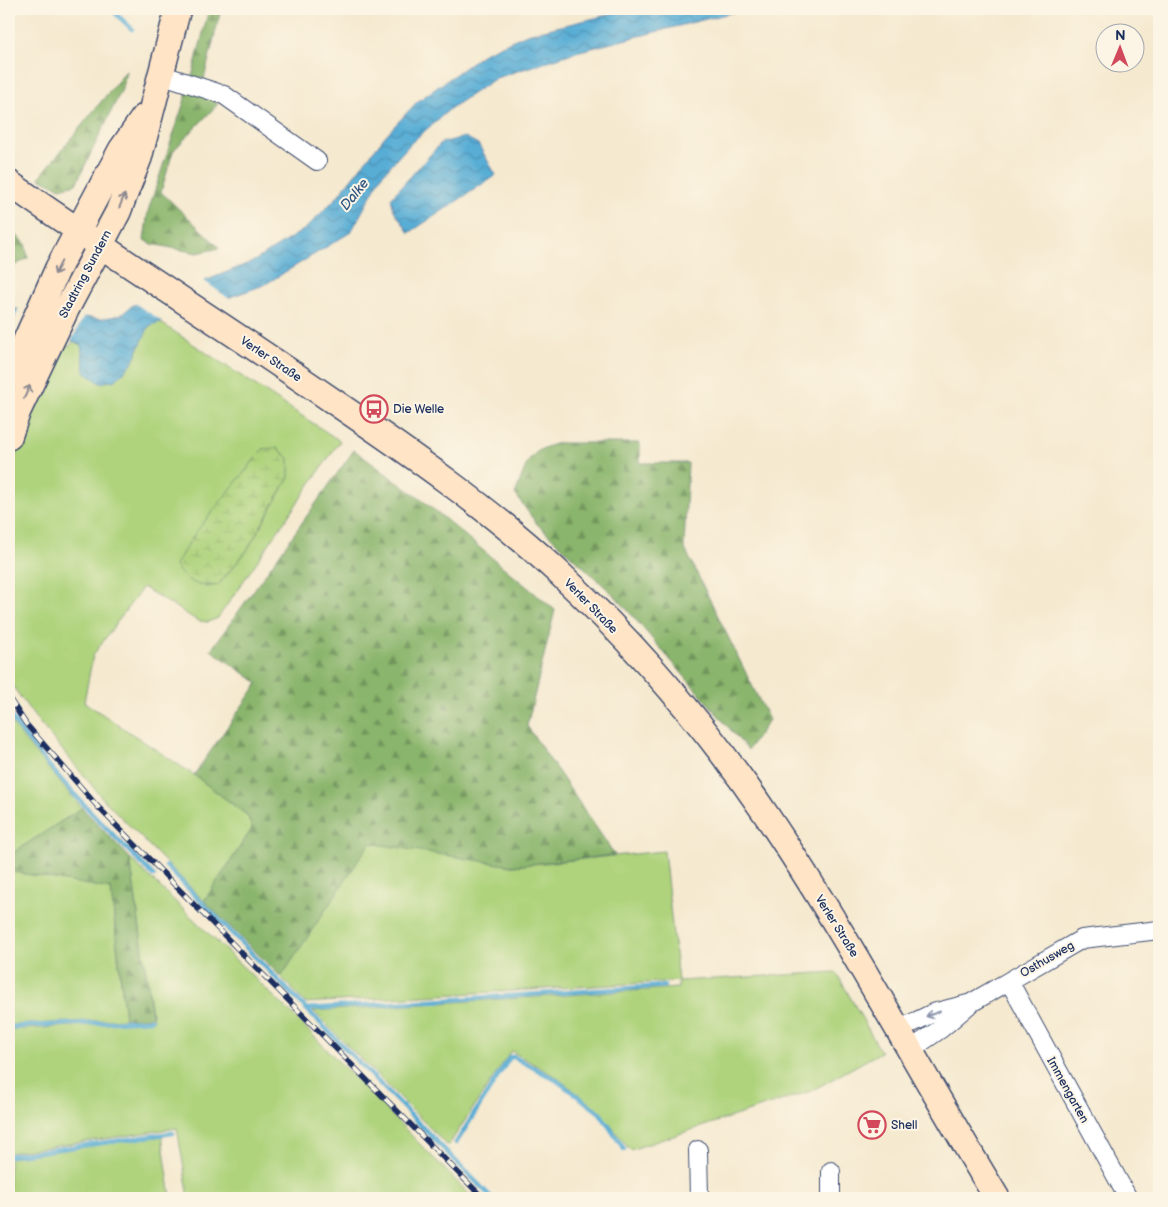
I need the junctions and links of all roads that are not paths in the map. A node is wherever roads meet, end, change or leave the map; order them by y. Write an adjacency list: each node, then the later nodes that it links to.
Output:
1 (178, 9): 2 (main road, Stadtring Sundern)
2 (160, 74): 3 (main road, Stadtring Sundern); 4 (street)
3 (151, 107): 6 (main road, Stadtring Sundern); 7 (main road, Stadtring Sundern, one-way to 3)
4 (317, 160)
5 (9, 183): 6 (main road, Verler Straße)
6 (78, 231): 7 (main road, Verler Straße); 8 (main road, Stadtring Sundern, one-way to 8)
7 (99, 244): 9 (main road, Stadtring Sundern, one-way to 7); 12 (main road, Verler Straße)
8 (9, 378)
9 (9, 437)
10 (1159, 930): 11 (street, Osthusweg)
11 (1009, 981): 12 (street, Osthusweg); 18 (street, Immengarten)
12 (904, 1040): 17 (main road, Verler Straße)
13 (698, 1150): 15 (street)
14 (831, 1171): 16 (street)
15 (699, 1198)
16 (831, 1198)
17 (997, 1198)
18 (1128, 1198)

